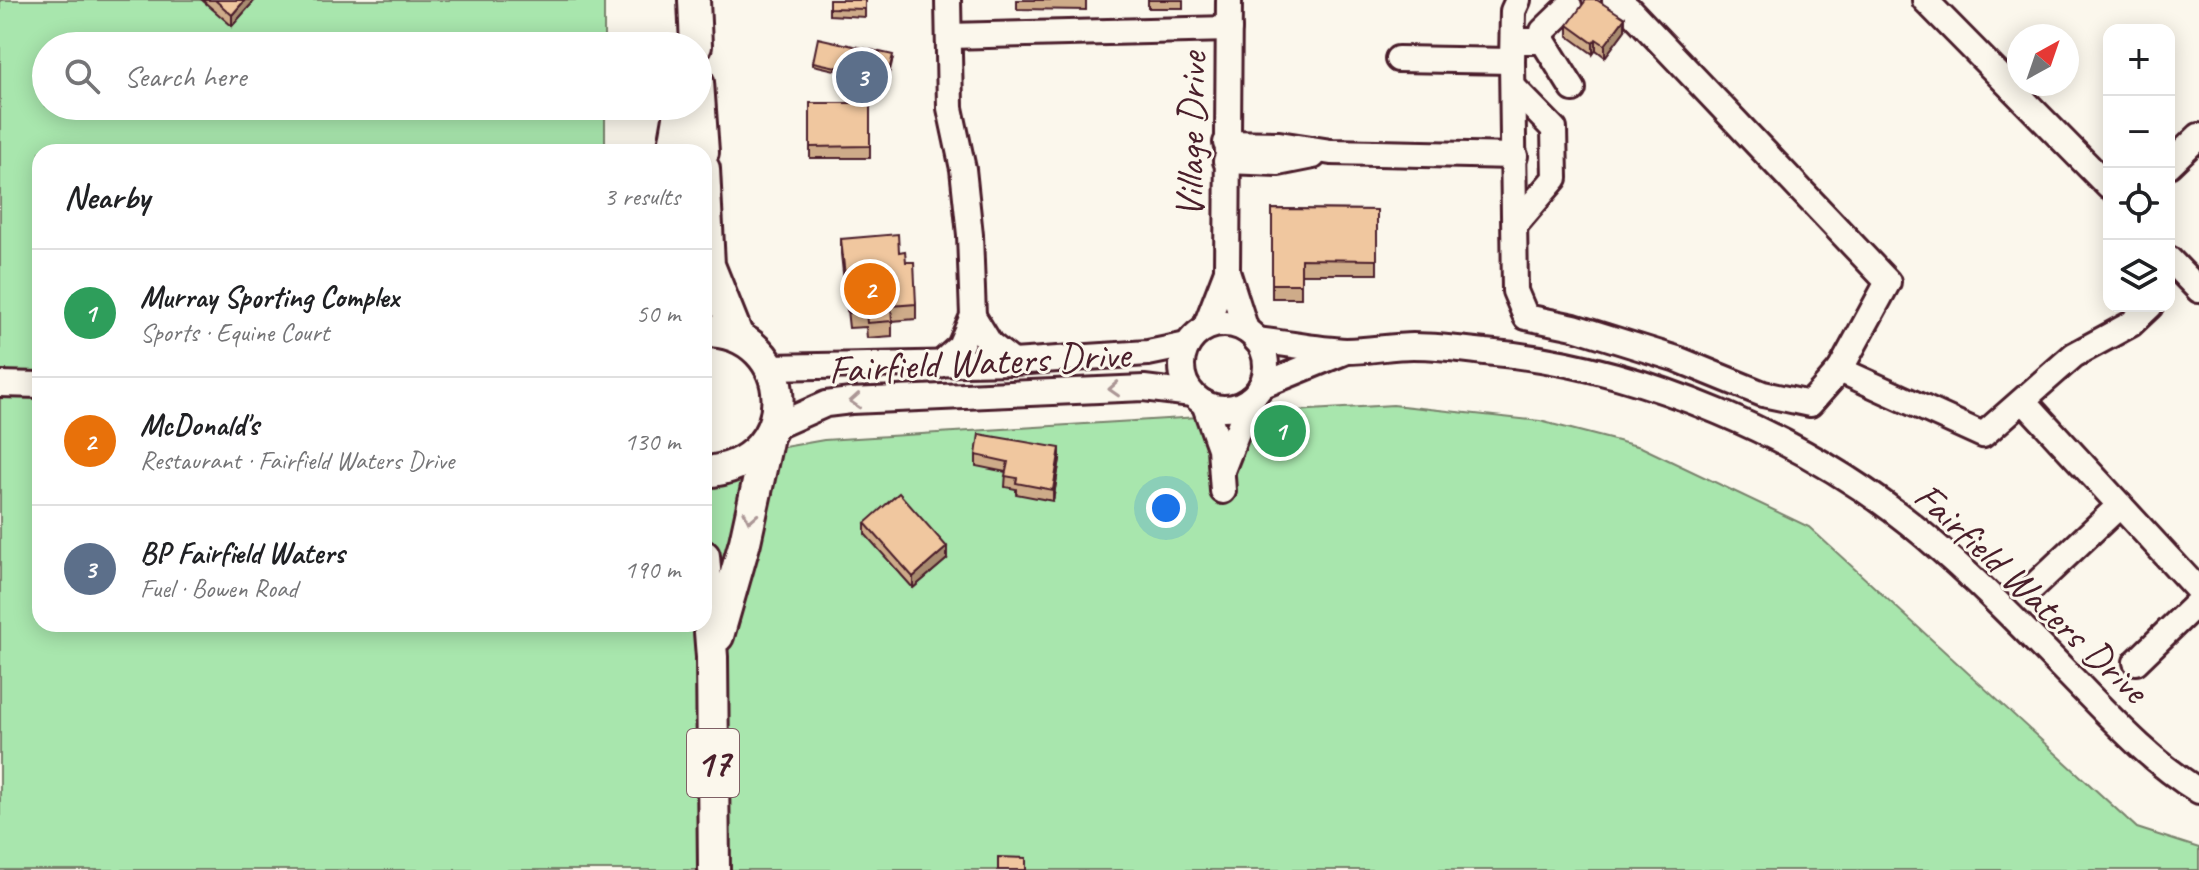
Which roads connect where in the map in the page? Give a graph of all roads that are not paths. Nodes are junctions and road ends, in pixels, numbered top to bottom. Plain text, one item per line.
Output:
1 (948, 0) edge
2 (1229, 0) edge
3 (1518, 0) edge
4 (1615, 0) edge
5 (1925, 0) edge
6 (1569, 6) dead end
7 (1229, 29) junction
8 (949, 36) junction
9 (1543, 41) junction
10 (1513, 51) junction
11 (1398, 59) dead end
12 (1513, 87) junction
13 (1573, 89) dead end
14 (679, 120) edge
15 (701, 120) edge
16 (2199, 136) edge
17 (674, 144) edge
18 (702, 144) edge
19 (1226, 152) junction
20 (1515, 156) junction
21 (2175, 159) edge
22 (2103, 181) edge
23 (1515, 225) junction
24 (1227, 271) junction
25 (712, 272) edge
26 (2144, 312) edge
27 (973, 316) junction
28 (1205, 328) junction
29 (712, 332) edge
30 (1251, 335) junction
31 (738, 337) junction
32 (1187, 345) junction
33 (1346, 351) junction
34 (1013, 362) junction
35 (939, 365) junction
36 (770, 367) junction
37 (1840, 370) junction
38 (0, 384) edge
39 (32, 385) edge
40 (1256, 392) junction
41 (1198, 399) junction
42 (2024, 401) junction
43 (770, 434) junction
44 (712, 470) edge
45 (2120, 505) junction
46 (2033, 587) dead end
47 (2199, 591) edge
48 (2199, 601) edge
49 (710, 632) edge
50 (712, 657) junction
51 (2136, 662) dead end
52 (2199, 791) edge
53 (714, 870) edge

1 - 8 street
2 - 7 street, Village Drive
3 - 10 street
4 - 37 street
5 - 22 street
6 - 9 street
7 - 8 street
7 - 19 street, Village Drive
8 - 27 street
9 - 10 street
9 - 13 street
10 - 11 street
10 - 12 street
12 - 20 street
12 - 23 street
14 - 17 main road
15 - 18 main road
16 - 21 street
19 - 20 street
19 - 24 street, Village Drive
20 - 23 street
23 - 37 street
24 - 28 street, Village Drive
24 - 30 street, Village Drive
25 - 31 main road
26 - 42 street
27 - 34 street
27 - 35 street
28 - 30 street
28 - 32 street
29 - 31 main road
30 - 33 street, Fairfield Waters Drive
30 - 40 street
31 - 36 main road
32 - 34 street, Fairfield Waters Drive
32 - 41 street
33 - 40 street, Fairfield Waters Drive
33 - 52 street, Fairfield Waters Drive
34 - 35 street, Fairfield Waters Drive
35 - 36 street, Fairfield Waters Drive
36 - 43 main road, 17
37 - 42 street
38 - 39 street
40 - 41 street
40 - 41 street
41 -> 43 street, Fairfield Waters Drive
42 - 45 street
43 - 44 main road
43 -> 50 main road, 17
45 - 46 street
45 - 47 street
48 - 51 street
49 - 50 main road, 17
50 - 53 main road, 17

